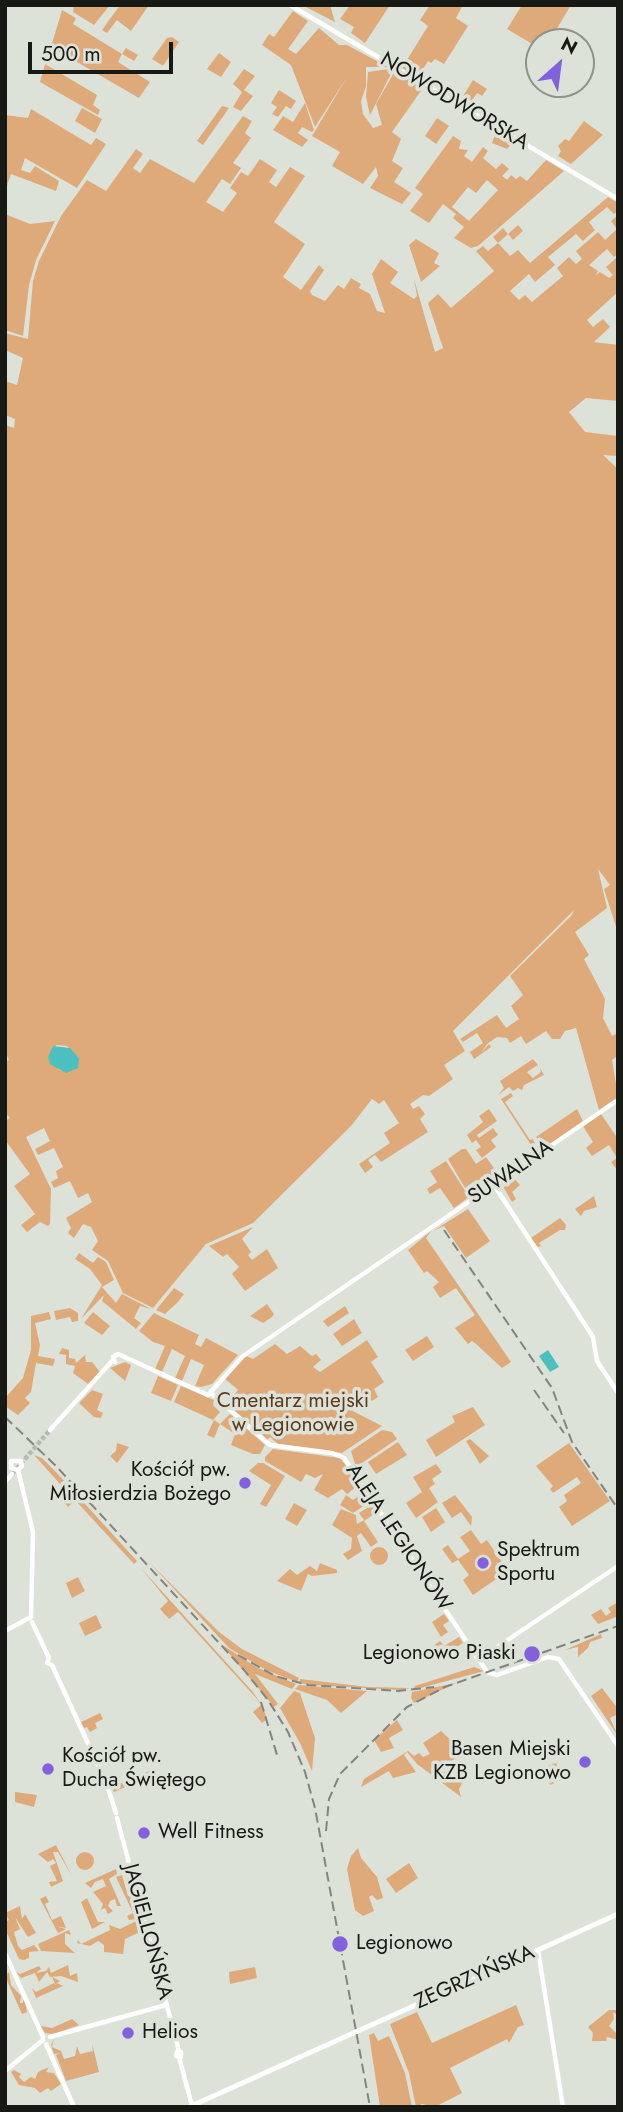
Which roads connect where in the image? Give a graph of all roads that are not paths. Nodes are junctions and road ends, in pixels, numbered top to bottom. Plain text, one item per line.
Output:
1 (290, 5) edge
2 (618, 199) edge
3 (618, 1100) edge
4 (494, 1185) junction
5 (210, 1392) junction
6 (618, 1393) edge
7 (50, 1429) tunnel mouth
8 (5, 1457) edge
9 (11, 1461) junction
10 (18, 1470) junction
11 (12, 1474) dead end
12 (5, 1482) edge
13 (618, 1566) edge
14 (31, 1620) junction
15 (5, 1631) edge
16 (478, 1660) junction
17 (618, 1746) edge
18 (618, 1916) edge
19 (536, 1952) junction
20 (5, 1953) edge
21 (166, 2005) junction
22 (46, 2040) junction
23 (332, 2044) junction
24 (5, 2071) edge
25 (189, 2094) junction
26 (202, 2101) junction
27 (193, 2106) edge
28 (74, 2107) edge
29 (563, 2107) edge

1 - 2 street, NOWODWORSKA
3 - 4 street, SUWALNA
4 - 5 street, SUWALNA
4 - 6 street
5 - 7 street, ALEJA LEGIONÓW
5 - 16 street, ALEJA LEGIONÓW
8 - 9 street
9 - 10 street
9 - 10 street
10 - 14 street
11 - 12 street
13 - 16 street
14 - 15 street
14 - 21 street, JAGIELLOŃSKA
16 - 17 street, ALEJA LEGIONÓW
18 - 19 main road, ZEGRZYŃSKA
19 - 23 main road, ZEGRZYŃSKA
19 - 29 street
20 - 22 street
21 - 22 street
21 - 25 street, JAGIELLOŃSKA
22 - 24 street
22 - 28 street
23 - 26 main road
23 - 27 main road
25 - 26 street
25 - 27 street, JAGIELLOŃSKA
26 - 27 main road

